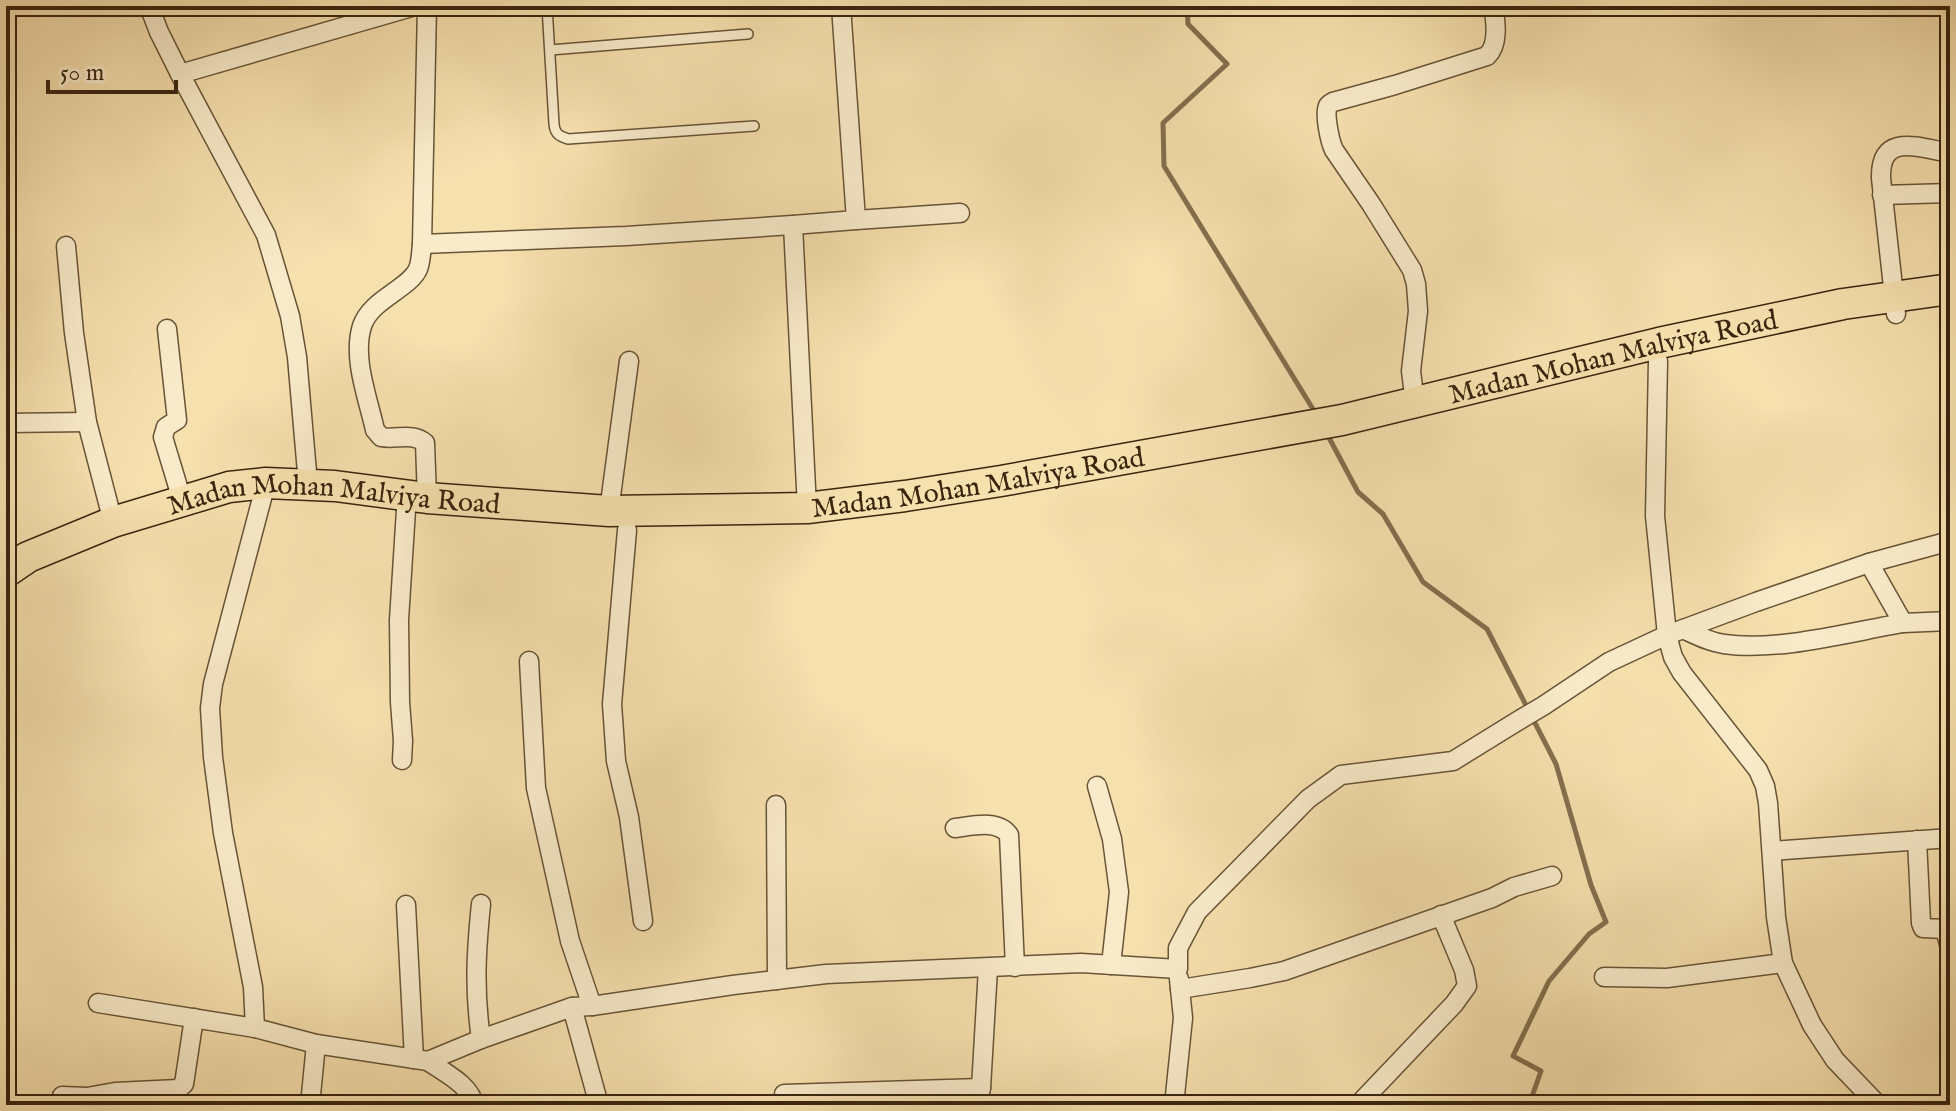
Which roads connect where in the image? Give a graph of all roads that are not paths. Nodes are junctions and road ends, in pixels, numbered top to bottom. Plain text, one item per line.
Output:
1 (149, 6) edge
2 (415, 6) edge
3 (427, 6) edge
4 (547, 6) edge
5 (841, 6) edge
6 (1493, 6) edge
7 (748, 34) dead end
8 (550, 50) junction
9 (180, 74) junction
10 (754, 126) dead end
11 (1950, 153) edge
12 (1950, 193) edge
13 (1882, 195) junction
14 (960, 213) dead end
15 (856, 220) junction
16 (793, 225) junction
17 (422, 244) junction
18 (66, 246) dead end
19 (1950, 289) edge
20 (1894, 306) junction
21 (1950, 306) edge
22 (167, 329) dead end
23 (629, 361) dead end
24 (1658, 361) junction
25 (1415, 403) junction
26 (87, 422) junction
27 (6, 423) edge
28 (1344, 425) junction
29 (1284, 438) junction
30 (308, 484) junction
31 (264, 490) junction
32 (182, 500) junction
33 (413, 501) junction
34 (807, 508) junction
35 (618, 521) junction
36 (113, 522) junction
37 (1950, 541) edge
38 (1869, 563) junction
39 (6, 573) edge
40 (1950, 621) edge
41 (1903, 623) junction
42 (1675, 632) junction
43 (529, 661) dead end
44 (402, 760) dead end
45 (1097, 786) dead end
46 (776, 805) dead end
47 (955, 828) dead end
48 (1950, 838) edge
49 (1917, 840) junction
50 (1772, 851) junction
51 (1552, 876) dead end
52 (481, 904) dead end
53 (406, 905) dead end
54 (1441, 915) junction
55 (643, 921) dead end
56 (1950, 948) edge
57 (1783, 963) junction
58 (1111, 965) junction
59 (1015, 967) junction
60 (988, 968) junction
61 (1178, 969) junction
62 (1604, 977) dead end
63 (777, 980) junction
64 (1180, 989) junction
65 (98, 1003) dead end
66 (592, 1006) junction
67 (572, 1007) junction
68 (194, 1018) junction
69 (255, 1028) junction
70 (481, 1039) junction
71 (316, 1044) junction
72 (421, 1060) junction
73 (784, 1094) dead end
74 (62, 1096) dead end
75 (979, 1096) edge
76 (310, 1105) edge
77 (474, 1105) edge
78 (599, 1105) edge
79 (1174, 1105) edge
80 (1358, 1105) edge
81 (1878, 1105) edge

1 - 9 street
2 - 9 street
3 - 17 street
4 - 8 lane
5 - 15 street
6 - 25 street
7 - 8 lane
8 - 10 lane
9 - 30 street
11 - 13 street
12 - 13 street
13 - 20 street
14 - 15 street
15 - 16 street
16 - 17 street
16 - 34 street
17 - 33 street
18 - 26 street
19 - 20 highway, Madan Mohan Malviya Road
20 - 21 highway, Madan Mohan Malviya Road
20 - 24 highway, Madan Mohan Malviya Road
20 - 25 highway, Madan Mohan Malviya Road
22 - 32 street
23 - 35 street
24 - 28 highway, Madan Mohan Malviya Road
24 - 42 street
25 - 28 highway, Madan Mohan Malviya Road
26 - 27 street
26 - 36 street
28 - 29 highway, Madan Mohan Malviya Road
29 - 34 highway, Madan Mohan Malviya Road
29 - 35 highway, Madan Mohan Malviya Road
30 - 31 highway, Madan Mohan Malviya Road
30 - 33 highway, Madan Mohan Malviya Road
31 - 32 highway, Madan Mohan Malviya Road
31 - 33 highway, Madan Mohan Malviya Road
31 - 39 highway, Madan Mohan Malviya Road
31 - 69 street
32 - 36 highway, Madan Mohan Malviya Road
33 - 35 highway, Madan Mohan Malviya Road
33 - 44 street
34 - 35 highway, Madan Mohan Malviya Road
35 - 55 street
36 - 39 highway, Madan Mohan Malviya Road
37 - 38 street
38 - 41 street
38 - 42 street
40 - 41 street
41 - 42 street
42 - 50 street
42 - 61 street
43 - 66 street
45 - 58 street
46 - 63 street
47 - 59 street
48 - 49 street
49 - 50 street
49 - 56 street
50 - 57 street
51 - 54 street
52 - 70 street
53 - 72 street
54 - 64 street
54 - 80 street
57 - 62 street
57 - 81 street
58 - 59 street
58 - 61 street
59 - 60 street
60 - 63 street
60 - 75 street
61 - 64 street
63 - 66 street
64 - 79 street
65 - 68 street
66 - 67 street
67 - 70 street
67 - 78 street
68 - 69 street
68 - 74 street
69 - 71 street
70 - 72 street
71 - 72 street
71 - 76 street
72 - 77 street
73 - 75 street

